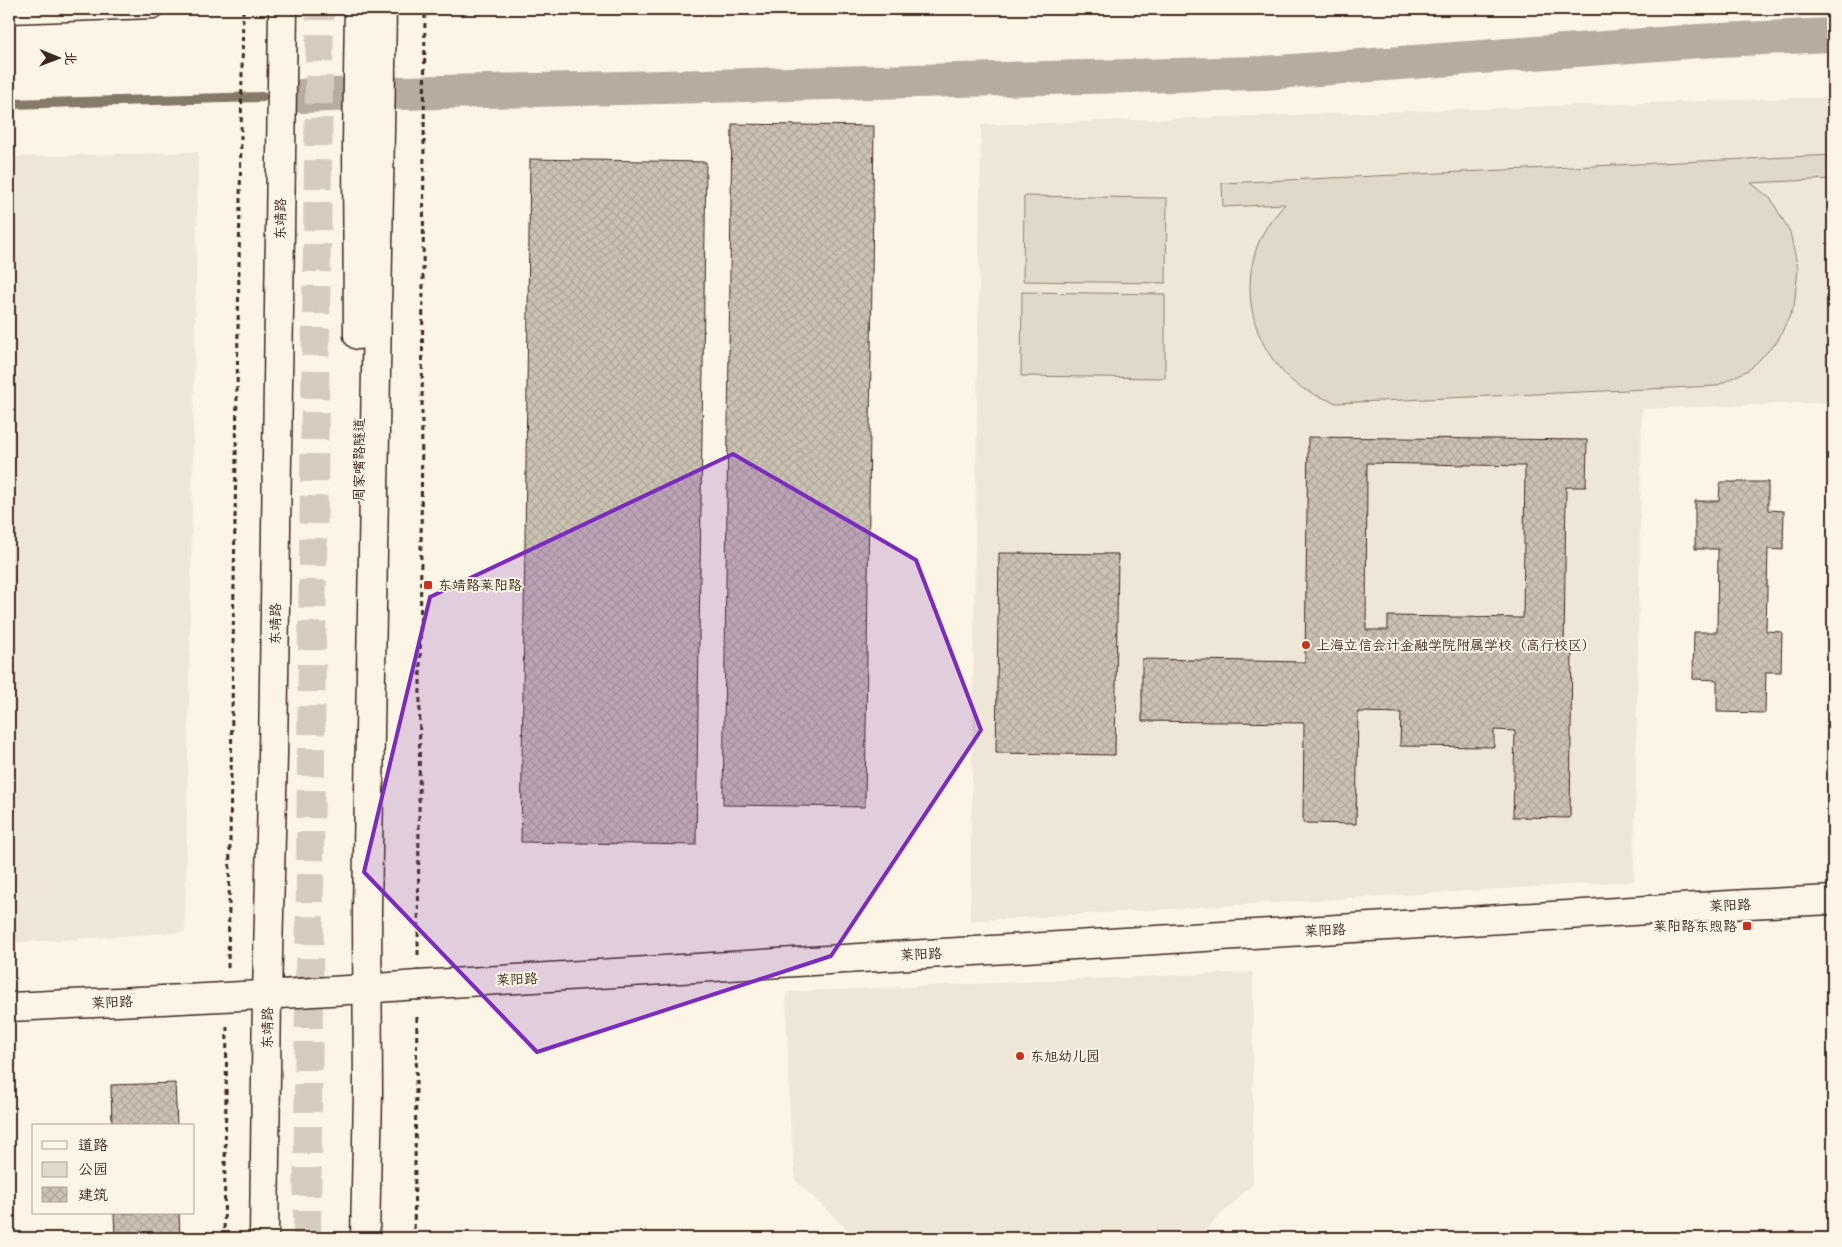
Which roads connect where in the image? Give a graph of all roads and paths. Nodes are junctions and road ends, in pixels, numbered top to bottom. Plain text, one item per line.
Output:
1 (154, 9) edge
2 (243, 9) edge
3 (283, 9) edge
4 (382, 9) edge
5 (425, 9) edge
6 (9, 14) edge
7 (359, 16) edge
8 (1833, 900) edge
9 (367, 912) junction
10 (418, 985) junction
11 (367, 989) junction
12 (267, 995) junction
13 (227, 998) junction
14 (9, 1007) edge
15 (224, 1238) edge
16 (264, 1238) edge
17 (365, 1238) edge
18 (414, 1238) edge

1 - 6 lane
2 - 13 path
3 - 12 main road, 东靖路
4 - 9 main road
5 - 10 path
7 - 9 main road, 周家嘴路隧道
8 - 10 main road, 莱阳路
9 - 11 main road
10 - 11 main road, 莱阳路
10 - 18 path
11 - 12 main road, 莱阳路
11 - 17 main road
12 - 13 main road, 莱阳路
12 - 16 main road, 东靖路
13 - 14 main road, 莱阳路
13 - 15 path

